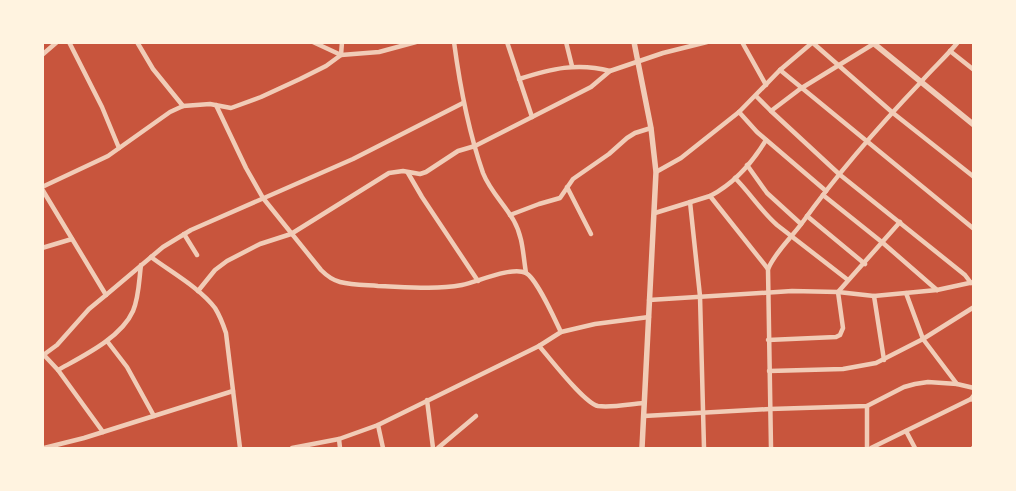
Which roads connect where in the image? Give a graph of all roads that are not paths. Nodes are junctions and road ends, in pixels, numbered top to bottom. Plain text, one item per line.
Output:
1 (69, 42) edge
2 (138, 42) edge
3 (313, 42) edge
4 (342, 42) edge
5 (416, 42) edge
6 (454, 42) edge
7 (507, 42) edge
8 (566, 42) edge
9 (634, 42) edge
10 (707, 42) edge
11 (742, 42) edge
12 (958, 42) edge
13 (55, 43) edge
14 (813, 43) edge
15 (873, 43) edge
16 (950, 51) junction
17 (42, 55) edge
18 (341, 55) junction
19 (638, 61) junction
20 (838, 65) junction
21 (572, 66) junction
22 (780, 70) junction
23 (974, 70) edge
24 (610, 71) junction
25 (519, 79) junction
26 (921, 81) junction
27 (766, 85) junction
28 (800, 88) junction
29 (756, 96) junction
30 (463, 103) junction
31 (216, 105) junction
32 (183, 106) junction
33 (771, 111) junction
34 (739, 112) junction
35 (893, 113) junction
36 (532, 117) junction
37 (974, 125) edge
38 (651, 128) junction
39 (766, 140) junction
40 (867, 141) junction
41 (475, 146) junction
42 (119, 148) junction
43 (747, 165) junction
44 (408, 172) junction
45 (656, 172) junction
46 (839, 174) junction
47 (974, 177) edge
48 (735, 178) junction
49 (567, 187) junction
50 (42, 188) edge
51 (825, 193) junction
52 (710, 196) junction
53 (263, 198) junction
54 (690, 202) junction
55 (655, 213) junction
56 (510, 215) junction
57 (807, 216) junction
58 (900, 222) junction
59 (801, 224) junction
60 (974, 230) edge
61 (184, 234) junction
62 (291, 234) junction
63 (591, 234) dead end
64 (792, 236) junction
65 (72, 239) junction
66 (883, 243) junction
67 (42, 248) edge
68 (197, 255) dead end
69 (151, 257) junction
70 (865, 264) junction
71 (141, 265) junction
72 (768, 269) junction
73 (526, 273) junction
74 (848, 280) junction
75 (478, 281) junction
76 (972, 283) edge
77 (937, 290) junction
78 (198, 291) junction
79 (768, 292) junction
80 (838, 292) junction
81 (906, 293) junction
82 (106, 295) junction
83 (700, 296) junction
84 (874, 296) junction
85 (649, 300) junction
86 (974, 307) edge
87 (649, 318) junction
88 (561, 332) junction
89 (923, 338) junction
90 (768, 340) junction
91 (107, 341) junction
92 (539, 346) junction
93 (43, 355) edge
94 (884, 360) junction
95 (58, 370) junction
96 (769, 371) junction
97 (958, 384) junction
98 (974, 388) edge
99 (233, 391) junction
100 (973, 398) edge
101 (427, 400) junction
102 (644, 403) junction
103 (867, 406) junction
104 (770, 409) junction
105 (703, 413) junction
106 (154, 416) junction
107 (476, 416) dead end
108 (644, 416) junction
109 (378, 425) junction
110 (906, 431) junction
111 (103, 432) junction
112 (339, 439) junction
113 (44, 448) edge
114 (240, 448) edge
115 (292, 448) edge
116 (340, 448) edge
117 (383, 448) edge
118 (433, 448) edge
119 (438, 448) edge
120 (642, 448) edge
121 (704, 448) edge
122 (771, 448) edge
123 (869, 448) edge
124 (915, 448) edge

1 - 42 street
2 - 32 street
3 - 18 street
4 - 18 street
5 - 18 street
6 - 30 street
7 - 25 street
8 - 21 street
9 - 19 street
10 - 19 street
11 - 27 street
12 - 16 street
13 - 17 street
14 - 20 street
14 - 22 street
15 - 20 street
15 - 26 street
16 - 23 street
16 - 26 street
18 - 31 street
19 - 24 street
19 - 38 street
20 - 28 street
20 - 35 street
21 - 24 street
21 - 25 street
22 - 27 street
22 - 28 street
24 - 36 street
25 - 36 street
26 - 35 street
26 - 37 street
27 - 29 street
28 - 33 street
28 - 40 street
29 - 33 street
29 - 34 street
30 - 41 street
30 - 53 street
31 - 32 street
31 - 53 street
32 - 42 street
33 - 46 street
34 - 39 street
34 - 45 street
35 - 40 street
35 - 47 street
36 - 41 street
38 - 45 street
38 - 49 street
39 - 43 street
39 - 51 street
40 - 46 street
40 - 60 street
41 - 44 street
41 - 56 street
42 - 50 street
43 - 48 street
43 - 59 street
44 - 62 street
44 - 75 street
45 - 55 street
46 - 51 street
46 - 58 street
48 - 52 street
48 - 64 street
49 - 56 street
49 - 63 street
50 - 65 street
51 - 57 street
51 - 66 street
52 - 54 street
52 - 72 street
53 - 61 street
53 - 62 street
54 - 55 street
54 - 83 street
55 - 85 street
56 - 73 street
57 - 59 street
57 - 70 street
58 - 66 street
58 - 76 street
59 - 64 street
61 - 68 street
61 - 69 street
62 - 75 street
62 - 78 street
64 - 72 street
64 - 74 street
65 - 67 street
65 - 82 street
66 - 70 street
66 - 77 street
69 - 71 street
69 - 78 street
70 - 74 street
71 - 82 street
71 - 91 street
72 - 79 street
73 - 75 street
73 - 88 street
74 - 80 street
76 - 77 street
77 - 81 street
78 - 99 street
79 - 80 street
79 - 83 street
79 - 90 street
80 - 84 street
80 - 90 street
81 - 84 street
81 - 89 street
82 - 93 street
83 - 85 street
83 - 105 street
84 - 94 street
85 - 87 street
86 - 89 street
87 - 88 street
87 - 102 street
88 - 92 street
89 - 94 street
89 - 97 street
90 - 96 street
91 - 95 street
91 - 106 street
92 - 101 street
92 - 102 street
93 - 95 street
94 - 96 street
95 - 111 street
96 - 104 street
97 - 98 street
97 - 103 street
99 - 106 street
99 - 114 street
100 - 110 street
101 - 109 street
101 - 118 street
102 - 108 street
103 - 104 street
103 - 123 street
104 - 105 street
104 - 122 street
105 - 108 street
105 - 121 street
106 - 111 street
107 - 119 street
108 - 120 street
109 - 112 street
109 - 117 street
110 - 123 street
110 - 124 street
111 - 113 street
112 - 115 street
112 - 116 street

